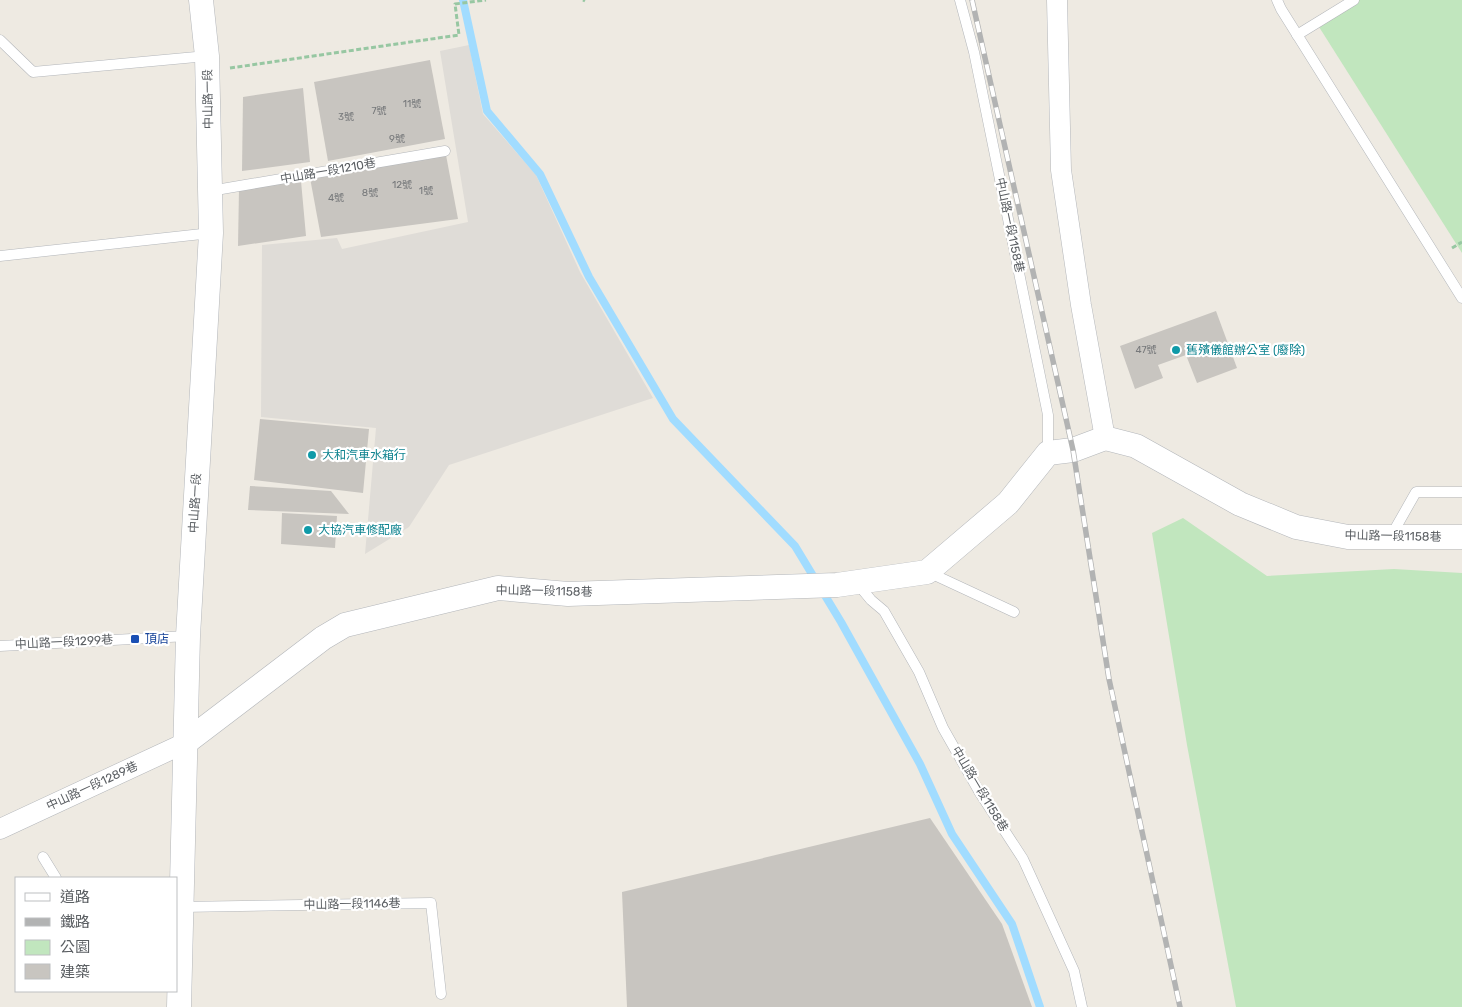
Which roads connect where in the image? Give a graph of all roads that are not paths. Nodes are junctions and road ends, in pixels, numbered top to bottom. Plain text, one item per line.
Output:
1 (201, 0) edge
2 (960, 0) edge
3 (1057, 0) edge
4 (1277, 0) edge
5 (1354, 0) edge
6 (1297, 35) junction
7 (0, 40) edge
8 (207, 64) junction
9 (445, 151) dead end
10 (210, 191) junction
11 (211, 233) junction
12 (0, 256) edge
13 (1462, 298) edge
14 (1105, 438) junction
15 (1048, 453) junction
16 (1462, 492) edge
17 (1390, 537) junction
18 (1462, 537) edge
19 (927, 572) junction
20 (856, 582) junction
21 (1014, 612) dead end
22 (188, 636) junction
23 (0, 646) edge
24 (185, 743) junction
25 (0, 829) edge
26 (42, 857) dead end
27 (55, 877) edge
28 (178, 908) edge
29 (441, 994) dead end
30 (179, 1007) edge
31 (1082, 1007) edge

1 - 8 street, 中山路一段
2 - 15 lane, 中山路一段1158巷
3 - 14 street
4 - 6 lane
5 - 6 lane
6 - 13 lane
7 - 8 lane
8 - 10 street, 中山路一段
9 - 10 lane, 中山路一段1210巷
10 - 11 street, 中山路一段
11 - 12 lane
11 - 22 street, 中山路一段
14 - 15 street
14 - 17 street, 中山路一段1158巷
15 - 19 street
16 - 17 lane
17 - 18 street, 中山路一段1158巷
19 - 20 street, 中山路一段1158巷
19 - 21 lane
20 - 24 street, 中山路一段1158巷
20 - 31 lane, 中山路一段1158巷
22 - 23 lane, 中山路一段1299巷
22 - 24 street, 中山路一段
24 - 25 street, 中山路一段1289巷
24 - 28 street, 中山路一段
26 - 27 lane
28 - 29 lane, 中山路一段1146巷
28 - 30 street, 中山路一段

